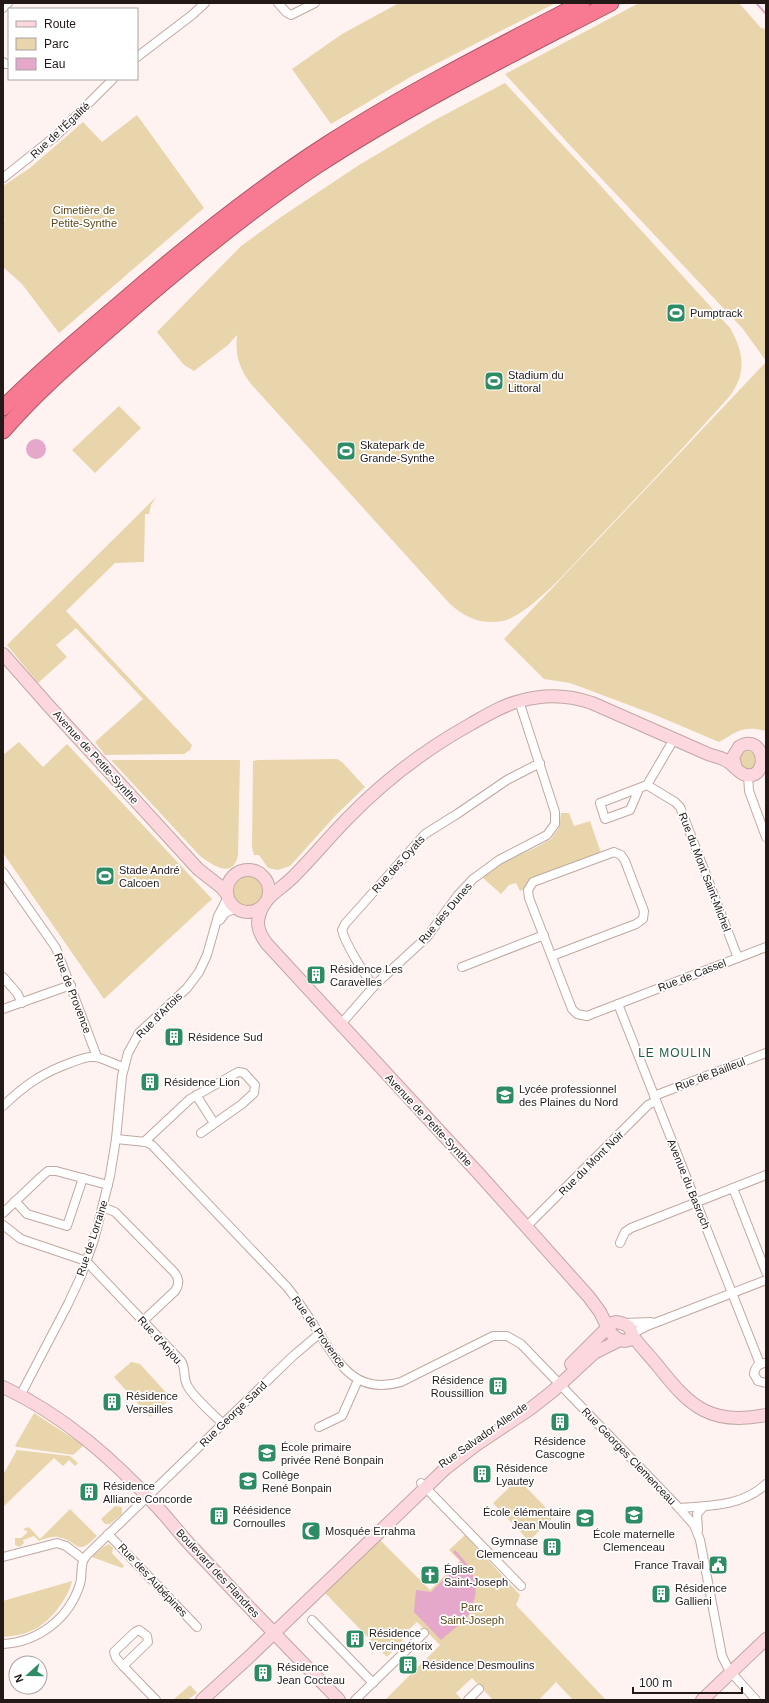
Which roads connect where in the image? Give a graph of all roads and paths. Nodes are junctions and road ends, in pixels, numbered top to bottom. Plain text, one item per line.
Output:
1 (8, 3) edge
2 (205, 3) edge
3 (278, 3) edge
4 (315, 3) edge
5 (582, 3) edge
6 (611, 3) edge
7 (3, 8) edge
8 (138, 56) edge
9 (112, 80) edge
10 (3, 178) edge
11 (3, 408) edge
12 (3, 431) edge
13 (3, 654) edge
14 (519, 701) junction
15 (674, 739) junction
16 (735, 752) junction
17 (714, 756) junction
18 (764, 759) edge
19 (540, 763) junction
20 (736, 768) junction
21 (748, 775) junction
22 (643, 787) junction
23 (763, 820) edge
24 (766, 837) edge
25 (190, 859) junction
26 (299, 871) junction
27 (3, 872) edge
28 (234, 875) junction
29 (266, 879) junction
30 (228, 896) junction
31 (265, 902) junction
32 (238, 909) junction
33 (216, 927) junction
34 (544, 935) junction
35 (267, 944) junction
36 (766, 947) edge
37 (552, 956) junction
38 (738, 958) junction
39 (462, 967) dead end
40 (3, 977) edge
41 (71, 985) junction
42 (374, 986) junction
43 (22, 1003) junction
44 (618, 1004) junction
45 (3, 1009) edge
46 (341, 1024) junction
47 (766, 1052) edge
48 (98, 1057) junction
49 (123, 1068) junction
50 (196, 1095) junction
51 (655, 1098) junction
52 (3, 1106) edge
53 (214, 1124) junction
54 (201, 1133) dead end
55 (116, 1139) junction
56 (144, 1142) junction
57 (766, 1175) edge
58 (82, 1178) junction
59 (108, 1185) junction
60 (733, 1188) junction
61 (15, 1201) junction
62 (696, 1202) junction
63 (103, 1207) junction
64 (3, 1213) edge
65 (3, 1224) edge
66 (526, 1227) junction
67 (620, 1242) dead end
68 (86, 1261) junction
69 (766, 1272) edge
70 (766, 1280) edge
71 (732, 1293) junction
72 (666, 1319) junction
73 (144, 1322) junction
74 (614, 1326) junction
75 (319, 1334) junction
76 (627, 1338) junction
77 (763, 1364) edge
78 (358, 1380) junction
79 (558, 1382) junction
80 (766, 1383) edge
81 (3, 1387) edge
82 (20, 1396) junction
83 (766, 1415) edge
84 (223, 1424) junction
85 (319, 1427) dead end
86 (423, 1485) junction
87 (766, 1485) edge
88 (147, 1496) junction
89 (704, 1506) junction
90 (679, 1508) junction
91 (108, 1534) junction
92 (699, 1536) junction
93 (3, 1557) edge
94 (83, 1559) junction
95 (521, 1586) dead end
96 (312, 1620) dead end
97 (197, 1627) dead end
98 (274, 1629) junction
99 (424, 1633) dead end
100 (766, 1639) edge
101 (3, 1644) edge
102 (123, 1666) junction
103 (727, 1676) junction
104 (373, 1683) junction
105 (479, 1689) dead end
106 (156, 1700) edge
107 (202, 1700) edge
108 (346, 1700) edge
109 (468, 1700) edge
110 (702, 1700) edge
111 (756, 1700) edge

1 - 7 street
2 - 8 street
3 - 4 street
5 - 11 highway
6 - 12 highway
9 - 10 street, Rue de l'Égalité
13 - 25 street, Avenue de Petite-Synthe
14 - 15 street
14 - 19 street, Rue des Dunes
14 - 26 street
15 - 17 street
15 - 22 street
16 - 17 street
16 - 18 street
16 - 20 street
17 - 20 street
18 - 21 street
19 - 42 street, Rue des Dunes
19 - 42 street, Rue des Oyats
20 - 21 street
21 - 23 street
22 - 22 street
22 - 38 street, Rue du Mont Saint-Michel
23 - 24 street
25 - 28 street, Avenue de Petite-Synthe
25 - 30 street, Avenue de Petite-Synthe
26 - 29 street
26 - 31 street
27 - 41 street, Rue de Provence
28 - 29 street
28 - 30 street
29 - 31 street
30 - 32 street
30 - 33 street, Rue d'Artois
31 - 32 street
31 - 35 street, Avenue de Petite-Synthe
32 - 33 street, Rue d'Artois
32 - 35 street, Avenue de Petite-Synthe
33 - 49 street, Rue d'Artois
34 - 37 street
34 - 37 street
34 - 39 street
35 - 46 street, Avenue de Petite-Synthe
36 - 38 street, Rue de Cassel
37 - 44 street, Rue de Cassel
38 - 44 street, Rue de Cassel
40 - 43 street
41 - 43 street
41 - 48 street, Rue de Provence
42 - 46 street, Rue des Dunes
43 - 45 street
44 - 51 street, Avenue du Basroch
46 - 66 street, Avenue de Petite-Synthe
47 - 51 street, Rue de Bailleul
48 - 49 street
48 - 52 street
49 - 55 street, Rue de Lorraine
50 - 53 street
50 - 53 street
50 - 56 street
51 - 62 street, Avenue du Basroch
51 - 66 street, Rue du Mont Noir
53 - 54 street
55 - 56 street, Rue de Provence
55 - 59 street, Rue de Lorraine
56 - 75 street, Rue de Provence
57 - 60 street
58 - 59 street
58 - 61 street
58 - 61 street
59 - 63 street, Rue de Lorraine
60 - 62 street
60 - 69 street
61 - 64 street
62 - 67 street
62 - 71 street, Avenue du Basroch
63 - 68 street, Rue de Lorraine
63 - 73 street
65 - 68 street
66 - 74 street, Avenue de Petite-Synthe
68 - 73 street, Rue d'Anjou
68 - 82 street, Rue de Lorraine
70 - 71 street
71 - 72 street
71 - 77 street, Avenue du Basroch
72 - 74 street
72 - 76 street
73 - 84 street, Rue d'Anjou
74 - 76 street
74 - 76 street
74 - 79 street, Rue Salvador Allende
75 - 78 street, Rue de Provence
75 - 84 street, Rue George Sand
76 - 79 street, Rue Salvador Allende
76 - 83 street
77 - 80 street, Avenue du Basroch
78 - 79 street, Rue de Provence
78 - 85 street
79 - 86 street, Rue Salvador Allende
79 - 90 street, Rue Georges Clemenceau
81 - 82 street, Boulevard des Flandres
82 - 88 street, Boulevard des Flandres
84 - 88 street, Rue George Sand
86 - 95 street
86 - 98 street, Rue Salvador Allende
87 - 89 street
88 - 91 street, Rue George Sand
88 - 98 street, Boulevard des Flandres
89 - 90 street
89 - 92 street, Rue Georges Clemenceau
90 - 92 street, Rue Georges Clemenceau
91 - 94 street, Rue George Sand
91 - 97 street, Rue des Aubépines
92 - 103 street, Rue Georges Clemenceau
93 - 94 street
94 - 101 street
96 - 104 street
98 - 107 street, Rue Salvador Allende
98 - 108 street, Boulevard des Flandres
99 - 104 street
100 - 103 street
102 - 102 street
102 - 106 street
103 - 110 street
103 - 111 street, Rue Georges Clemenceau
104 - 108 street
105 - 109 street

